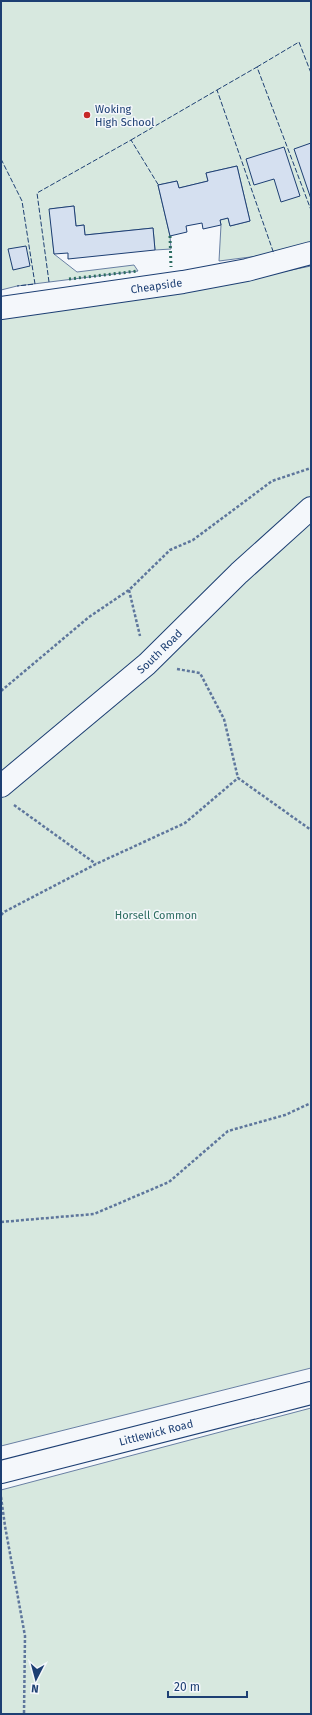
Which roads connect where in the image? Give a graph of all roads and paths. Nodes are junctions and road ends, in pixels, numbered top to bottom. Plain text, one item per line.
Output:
1 (311, 253) edge
2 (1, 308) edge
3 (311, 468) edge
4 (311, 508) edge
5 (128, 590) junction
6 (147, 664) junction
7 (1, 691) edge
8 (238, 778) junction
9 (1, 786) edge
10 (14, 805) dead end
11 (311, 830) edge
12 (96, 864) junction
13 (1, 916) edge
14 (311, 1103) edge
15 (1, 1222) edge
16 (311, 1393) edge
17 (1, 1472) edge
18 (1, 1492) edge
19 (24, 1714) edge

1 - 2 street, Cheapside
3 - 5 path
4 - 6 street, South Road
5 - 6 path
5 - 7 path
6 - 8 path
6 - 9 street, South Road
8 - 11 path
8 - 12 path
10 - 12 path
12 - 13 path
14 - 15 path
16 - 17 street, Littlewick Road
18 - 19 path

